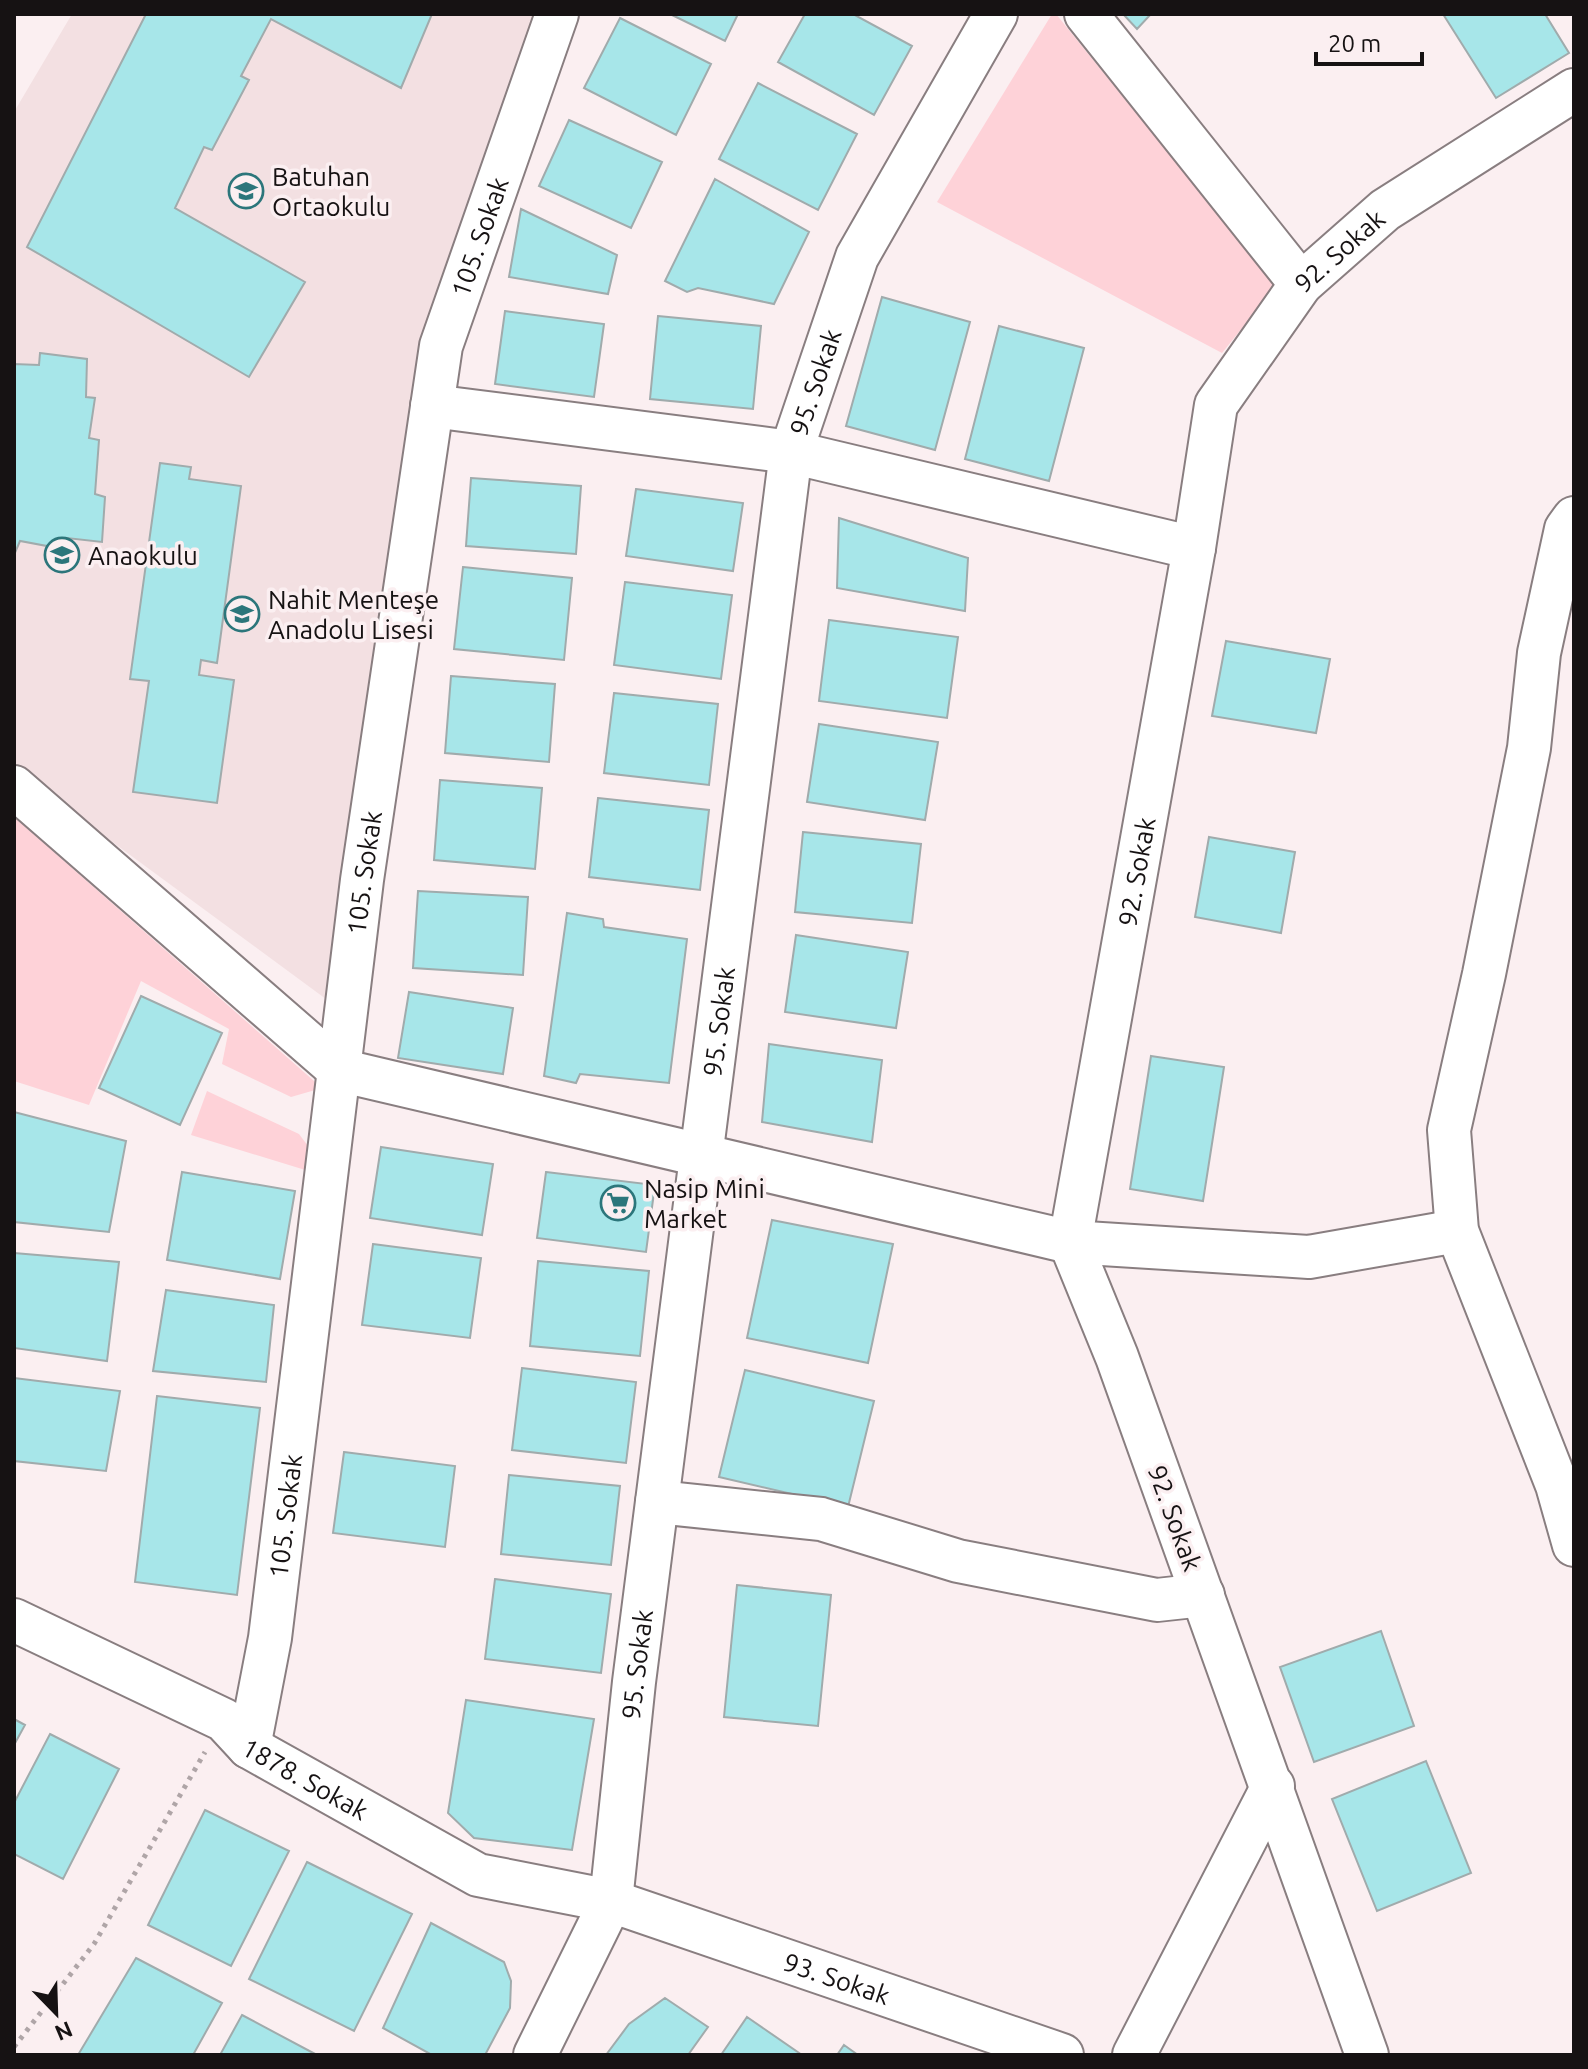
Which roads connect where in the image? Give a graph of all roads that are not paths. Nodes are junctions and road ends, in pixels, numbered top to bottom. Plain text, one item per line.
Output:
1 (557, 14) edge
2 (996, 14) edge
3 (1086, 14) edge
4 (1574, 90) edge
5 (1301, 284) junction
6 (432, 406) junction
7 (791, 452) junction
8 (1574, 518) edge
9 (1194, 548) junction
10 (14, 787) edge
11 (339, 1070) junction
12 (702, 1153) junction
13 (1457, 1231) junction
14 (1070, 1242) junction
15 (1565, 1494) edge
16 (657, 1502) junction
17 (1574, 1545) edge
18 (1203, 1595) junction
19 (14, 1620) edge
20 (236, 1734) junction
21 (1273, 1786) junction
22 (611, 1901) junction
23 (535, 2055) edge
24 (1062, 2055) edge
25 (1134, 2055) edge
26 (1367, 2055) edge

1 - 6 street, 105. Sokak
2 - 7 street, 95. Sokak
3 - 5 street
4 - 5 street, 92. Sokak
5 - 9 street, 92. Sokak
6 - 7 street
6 - 11 street, 105. Sokak
7 - 9 street
7 - 12 street, 95. Sokak
8 - 13 street
9 - 14 street, 92. Sokak
10 - 11 street
11 - 12 street
11 - 20 street, 105. Sokak
12 - 14 street
12 - 16 street, 95. Sokak
13 - 14 street
13 - 15 street
14 - 18 street, 92. Sokak
15 - 17 street
16 - 18 street
16 - 22 street, 95. Sokak
18 - 21 street, 92. Sokak
19 - 20 street, 1878. Sokak
20 - 22 street, 1878. Sokak
21 - 25 street
21 - 26 street, 92. Sokak
22 - 23 street, 95. Sokak
22 - 24 street, 93. Sokak

